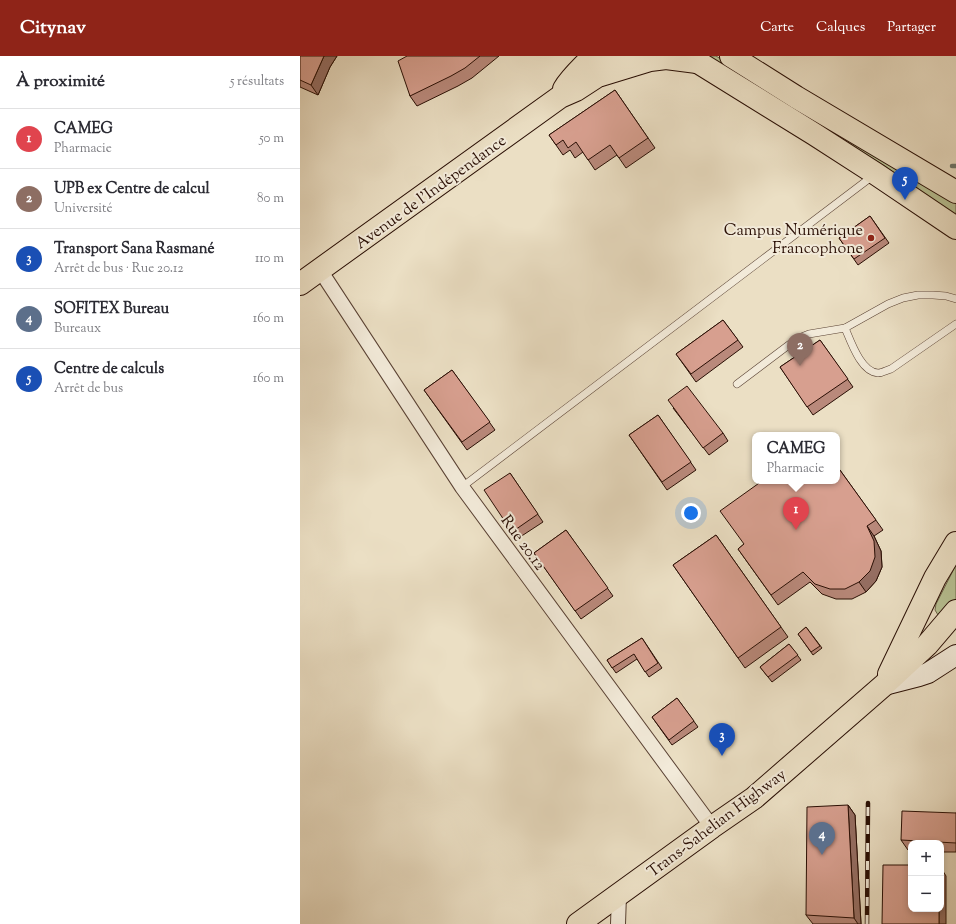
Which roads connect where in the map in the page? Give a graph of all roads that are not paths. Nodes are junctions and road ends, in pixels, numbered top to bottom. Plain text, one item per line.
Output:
1 (617, 56) edge
2 (731, 56) edge
3 (692, 59) edge
4 (595, 66) edge
5 (876, 174) junction
6 (956, 192) edge
7 (956, 228) edge
8 (320, 270) junction
9 (300, 284) edge
10 (956, 299) edge
11 (956, 324) edge
12 (845, 328) junction
13 (737, 384) dead end
14 (462, 487) junction
15 (956, 543) edge
16 (956, 611) edge
17 (956, 655) edge
18 (884, 685) junction
19 (712, 827) junction
20 (619, 895) junction
21 (578, 924) edge
22 (618, 924) edge

1 - 4 highway
2 - 6 highway
3 - 4 highway
3 - 5 highway
4 - 8 highway, Avenue de l'Indépendance
5 - 7 highway
5 - 14 lane
8 - 9 highway, Avenue de l'Indépendance
8 - 14 street, Rue 20.12
10 - 12 lane
11 - 12 lane
12 - 13 lane
14 - 19 street, Rue 20.12
15 - 18 highway, Trans-Sahelian Highway
16 - 18 highway, Trans-Sahelian Highway
17 - 18 street
18 - 19 highway, Trans-Sahelian Highway
19 - 20 highway, Trans-Sahelian Highway
20 - 21 highway, Trans-Sahelian Highway
20 - 22 street

